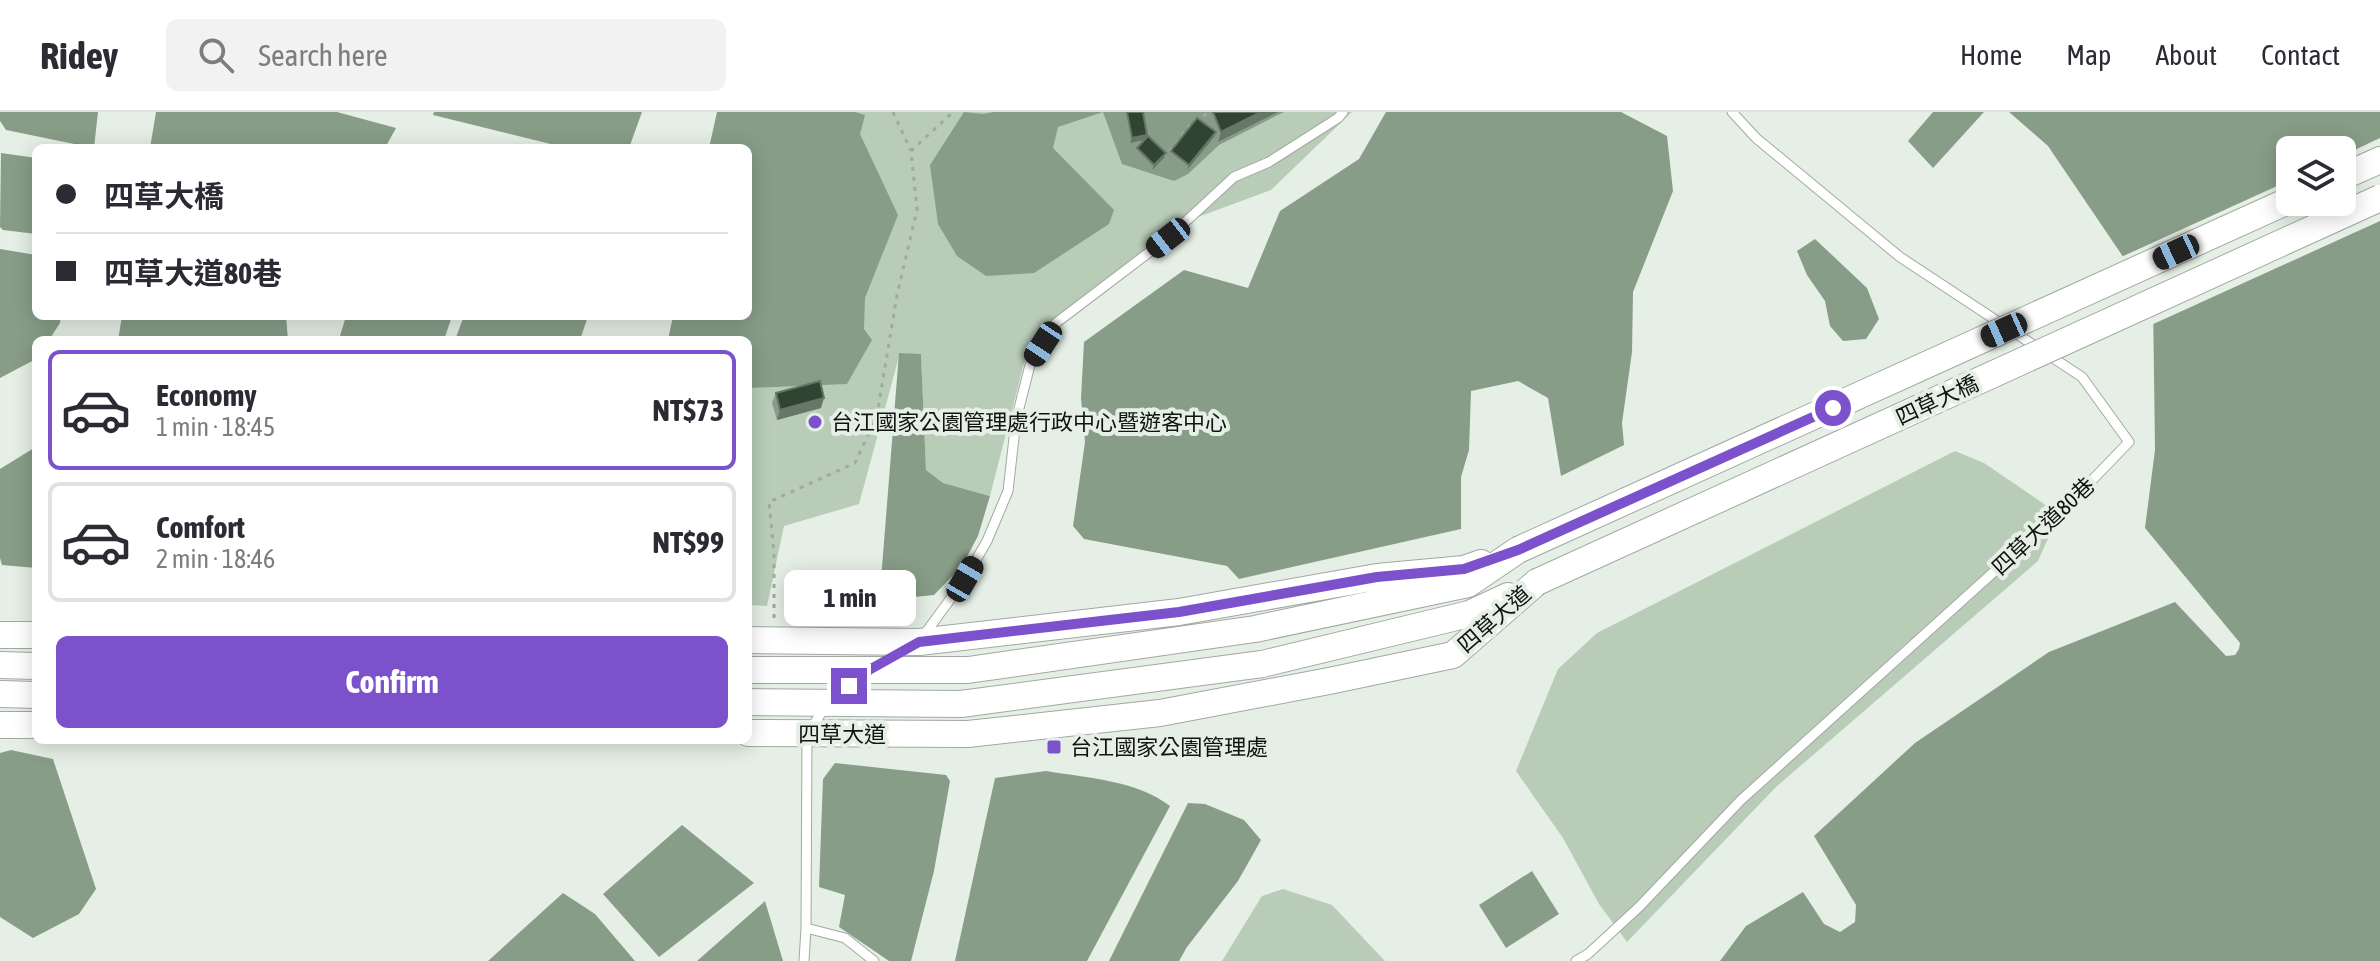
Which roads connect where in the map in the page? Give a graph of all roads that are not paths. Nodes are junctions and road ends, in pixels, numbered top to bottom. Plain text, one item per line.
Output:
1 (1343, 112) edge
2 (1732, 112) edge
3 (2380, 160) edge
4 (2356, 171) edge
5 (2380, 198) edge
6 (2276, 206) edge
7 (1518, 550) junction
8 (1537, 582) junction
9 (0, 635) edge
10 (32, 635) edge
11 (752, 640) edge
12 (919, 642) junction
13 (0, 665) edge
14 (32, 666) edge
15 (752, 670) edge
16 (869, 670) junction
17 (0, 694) edge
18 (32, 695) edge
19 (752, 702) edge
20 (828, 703) junction
21 (0, 725) edge
22 (32, 725) edge
23 (752, 733) edge
24 (807, 734) junction
25 (806, 928) junction
26 (804, 961) edge
27 (874, 961) edge
28 (1576, 961) edge

1 - 12 lane
2 - 28 lane, 四草大道80巷
3 - 4 street
5 - 8 street, 四草大橋, bridge
6 - 7 street, 四草大橋, bridge
7 - 12 street, 四草大道
7 - 16 street, 四草大道
8 - 20 street, 四草大道
8 - 24 street, 四草大道
9 - 10 street
11 - 12 street, 四草大道
12 - 16 lane
13 - 14 street
15 - 16 street, 四草大道
16 - 20 lane
17 - 18 street
19 - 20 street, 四草大道
20 - 24 lane
21 - 22 street
23 - 24 street, 四草大道
24 - 25 lane
25 - 26 lane
25 - 27 lane

